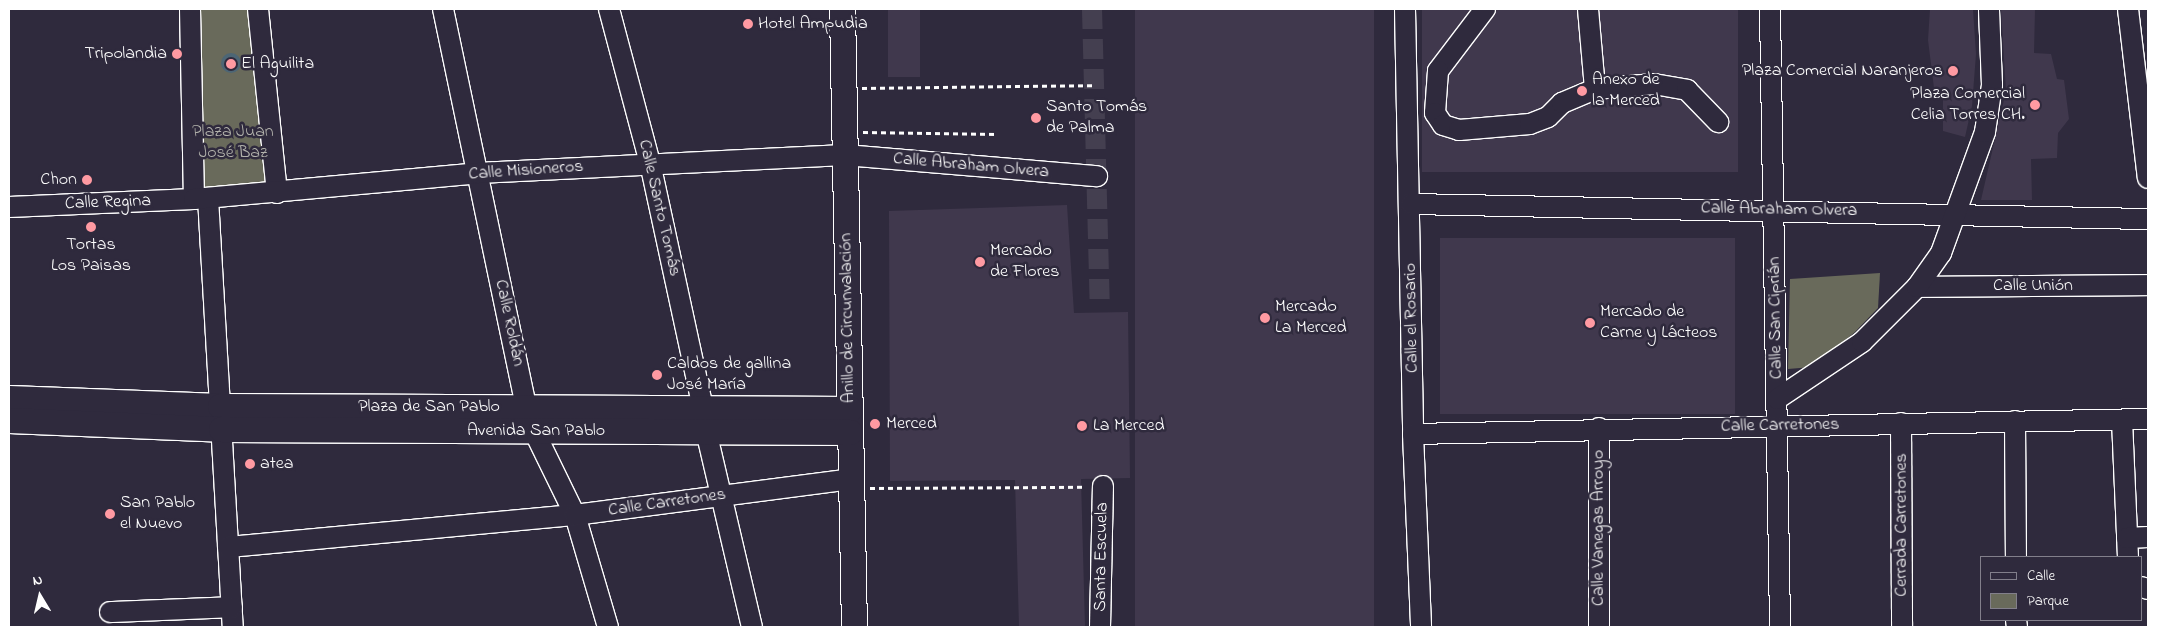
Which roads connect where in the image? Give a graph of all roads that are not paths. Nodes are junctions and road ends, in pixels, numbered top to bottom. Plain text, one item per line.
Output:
1 (190, 9) edge
2 (258, 9) edge
3 (443, 9) edge
4 (609, 9) edge
5 (842, 9) edge
6 (1405, 9) edge
7 (1485, 9) edge
8 (1588, 9) edge
9 (1770, 9) edge
10 (1989, 9) edge
11 (2128, 9) edge
12 (1595, 89) junction
13 (1718, 122) dead end
14 (845, 156) junction
15 (650, 163) junction
16 (478, 173) junction
17 (1097, 176) dead end
18 (2148, 178) edge
19 (277, 193) junction
20 (201, 199) junction
21 (1411, 204) junction
22 (9, 207) edge
23 (1775, 209) junction
24 (1956, 214) junction
25 (2148, 219) edge
26 (2148, 285) edge
27 (1917, 287) junction
28 (9, 398) edge
29 (1777, 399) junction
30 (526, 408) junction
31 (220, 418) junction
32 (2148, 419) edge
33 (9, 420) edge
34 (705, 420) junction
35 (850, 420) junction
36 (2122, 420) junction
37 (2015, 421) junction
38 (1901, 423) junction
39 (1777, 426) junction
40 (1599, 428) junction
41 (534, 431) junction
42 (1413, 434) junction
43 (851, 479) junction
44 (1103, 486) road end
45 (720, 496) junction
46 (575, 515) junction
47 (2148, 537) edge
48 (228, 547) junction
49 (2128, 548) edge
50 (2016, 556) edge
51 (232, 606) junction
52 (110, 612) dead end
53 (233, 627) edge
54 (608, 627) edge
55 (752, 627) edge
56 (854, 627) edge
57 (1100, 627) edge
58 (1422, 627) edge
59 (1599, 627) edge
60 (1780, 627) edge
61 (1902, 627) edge

1 - 20 street
2 - 19 street
3 - 16 street, Calle Roldán
4 - 15 street, Calle Santo Tomás
5 - 14 main road, Anillo de Circunvalación
6 - 21 street, Calle el Rosario
7 - 12 street
8 - 12 street
9 - 23 street, Calle San Ciprián
10 - 24 street
11 - 18 street
12 - 13 street
14 - 15 street, Calle Misioneros
14 - 17 street, Calle Abraham Olvera
14 - 35 main road, Anillo de Circunvalación
15 - 16 street, Calle Misioneros
15 - 34 street, Calle Santo Tomás
16 - 19 street, Calle Misioneros
16 - 30 street, Calle Roldán
19 - 20 street, Calle Misioneros
20 - 22 street, Calle Regina
20 - 31 street
21 - 23 street, Calle Abraham Olvera
21 - 42 street, Calle el Rosario
23 - 24 street, Calle Abraham Olvera
23 - 29 street, Calle San Ciprián
24 - 25 street, Calle Abraham Olvera
24 - 27 street
26 - 27 street, Calle Unión
27 - 29 street
28 - 31 main road, Plaza de San Pablo
29 - 39 street, Calle San Ciprián
30 - 31 main road, Plaza de San Pablo
30 - 34 main road, Plaza de San Pablo
30 - 41 street, Calle Roldán
31 - 33 main road, Plaza de San Pablo
31 - 41 main road, Avenida San Pablo
31 - 48 street
32 - 36 street, Calle Carretones
34 - 35 main road, Plaza de San Pablo
34 - 41 main road, Avenida San Pablo
34 - 45 street, Calle Santo Tomás
35 - 43 main road, Anillo de Circunvalación
36 - 37 street, Calle Carretones
36 - 49 street
37 - 38 street, Calle Carretones
37 - 50 street
38 - 39 street, Calle Carretones
38 - 61 street, Cerrada Carretones
39 - 40 street, Calle Carretones
39 - 60 street, Calle San Ciprián
40 - 42 street, Calle Carretones
40 - 59 street, Calle Vanegas Arroyo
41 - 46 street, Calle Roldán
42 - 58 street, Calle el Rosario
43 - 45 street, Calle Carretones
43 - 56 main road, Anillo de Circunvalación
44 - 57 street, Santa Escuela
45 - 46 street, Calle Carretones
45 - 55 street, Calle Santo Tomás
46 - 48 street, Calle Carretones
46 - 54 street, Calle Roldán
47 - 49 street
48 - 51 street
51 - 52 street
51 - 53 street

